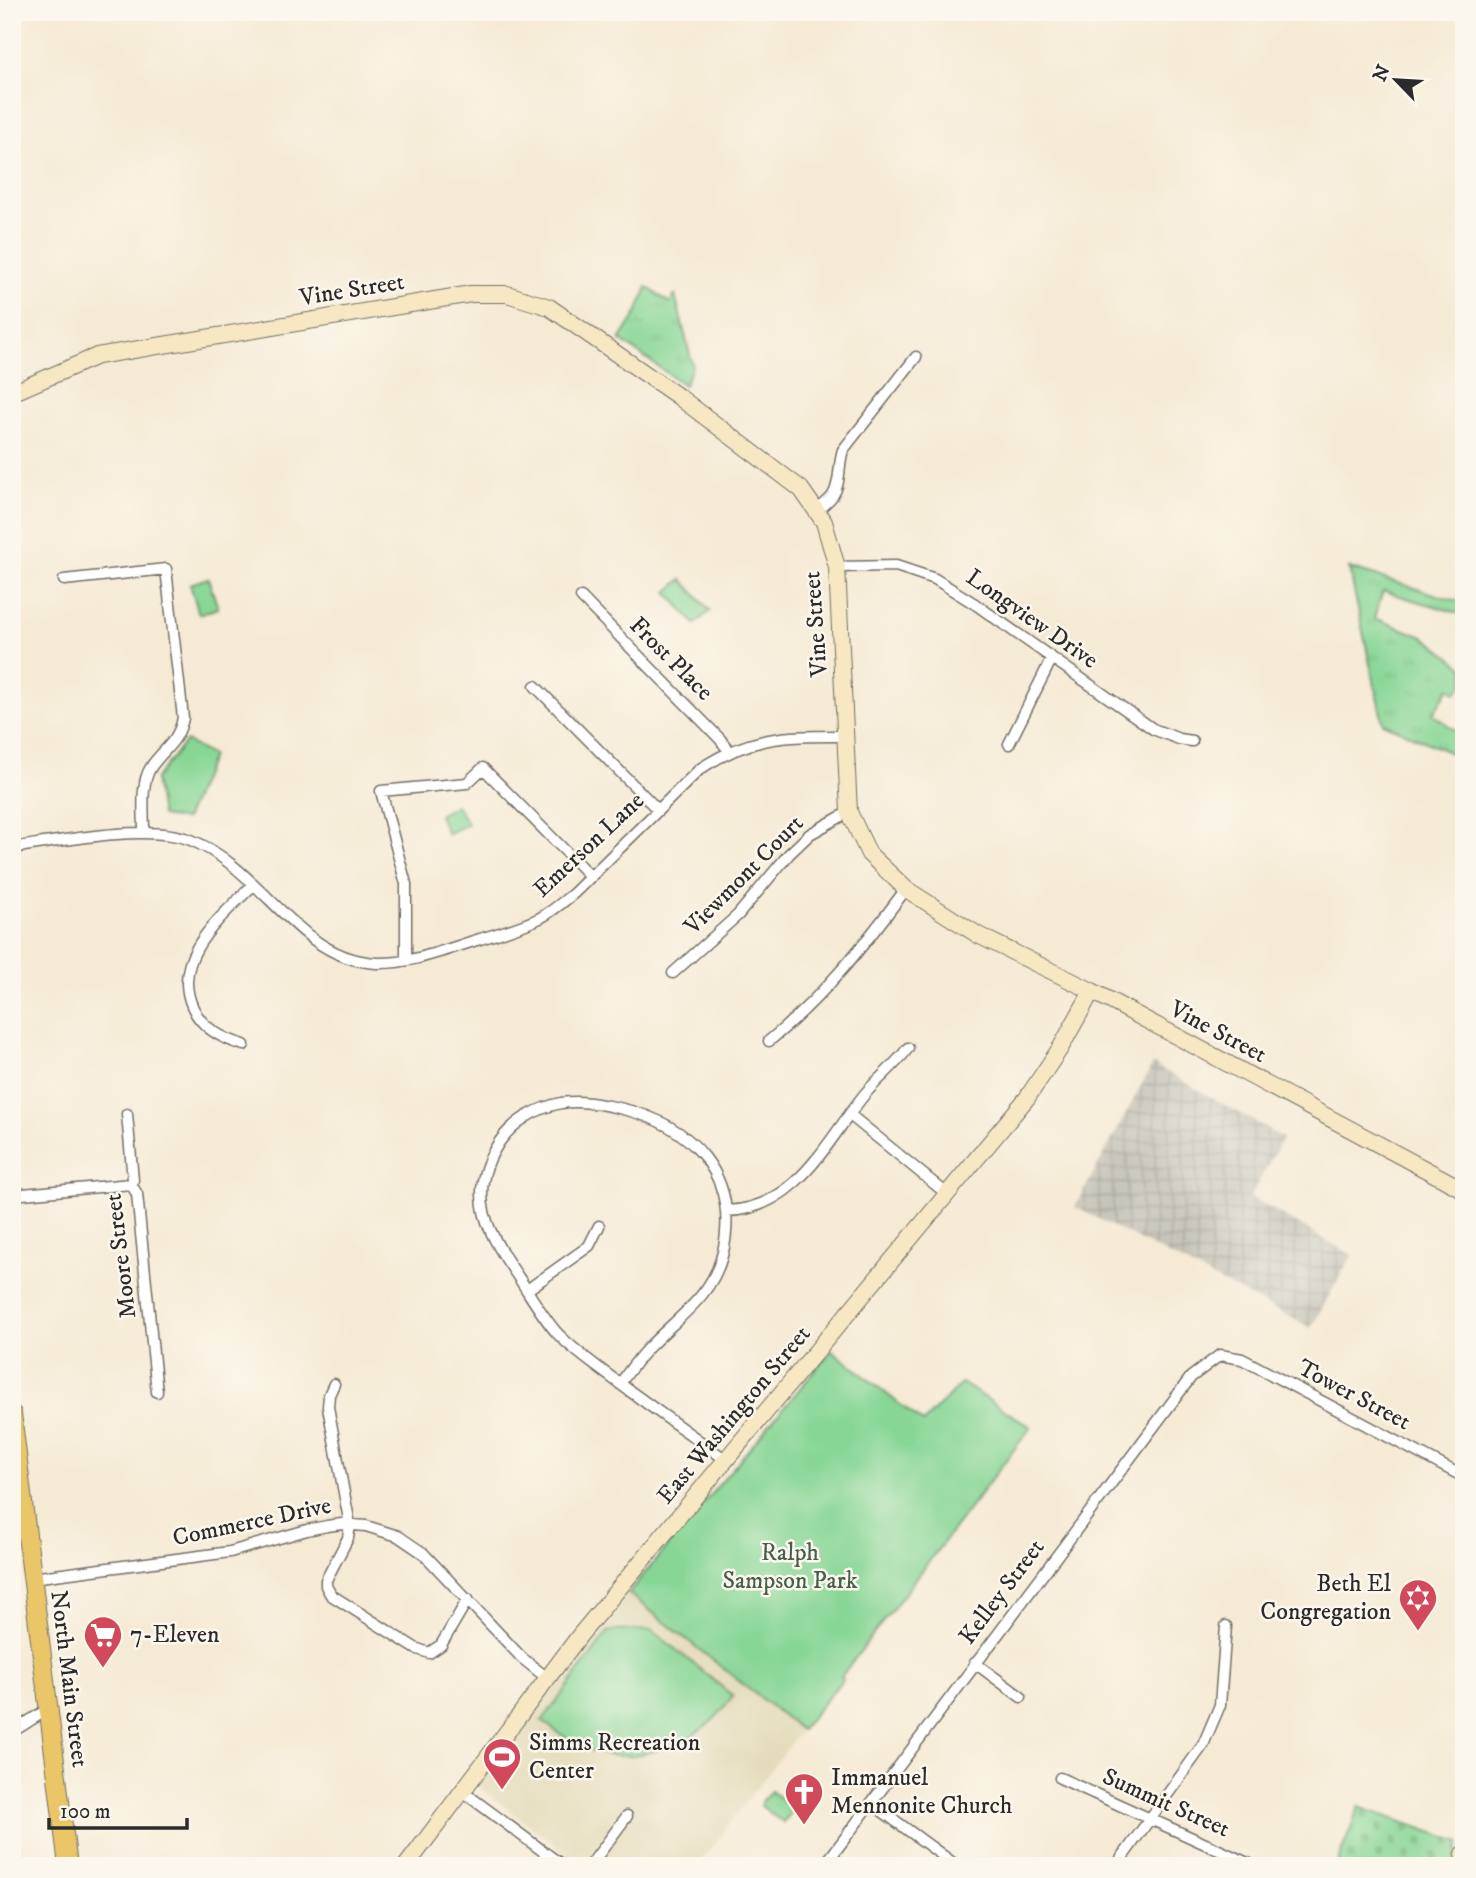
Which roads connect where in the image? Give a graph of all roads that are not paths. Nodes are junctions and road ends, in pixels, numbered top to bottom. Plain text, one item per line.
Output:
1 (916, 357) dead end
2 (12, 393) edge
3 (816, 511) junction
4 (837, 566) junction
5 (64, 580) dead end
6 (581, 597) dead end
7 (1052, 658) junction
8 (535, 686) dead end
9 (845, 736) junction
10 (1192, 741) dead end
11 (1009, 744) dead end
12 (729, 751) junction
13 (659, 810) junction
14 (849, 812) junction
15 (144, 832) junction
16 (12, 848) edge
17 (591, 877) junction
18 (253, 885) junction
19 (906, 888) junction
20 (406, 960) junction
21 (673, 973) dead end
22 (1092, 991) junction
23 (769, 1041) dead end
24 (244, 1045) dead end
25 (908, 1048) dead end
26 (128, 1114) dead end
27 (850, 1115) junction
28 (131, 1184) junction
29 (1464, 1190) edge
30 (947, 1194) junction
31 (12, 1195) edge
32 (726, 1211) junction
33 (599, 1226) dead end
34 (527, 1290) junction
35 (1223, 1354) joint
36 (334, 1384) dead end
37 (620, 1384) junction
38 (158, 1392) dead end
39 (12, 1414) edge
40 (726, 1460) junction
41 (1464, 1477) edge
42 (17, 1489) edge
43 (351, 1525) junction
44 (32, 1578) junction
45 (468, 1600) junction
46 (1226, 1626) dead end
47 (975, 1664) junction
48 (547, 1678) junction
49 (1021, 1697) dead end
50 (48, 1709) junction
51 (12, 1732) edge
52 (1060, 1778) dead end
53 (462, 1791) junction
54 (871, 1803) junction
55 (626, 1816) dead end
56 (1150, 1818) junction
57 (1464, 1854) edge
58 (68, 1866) edge
59 (406, 1866) edge
60 (563, 1866) edge
61 (590, 1866) edge
62 (824, 1866) edge
63 (957, 1866) edge
64 (1116, 1866) edge
65 (1254, 1866) edge
66 (1462, 1866) edge

1 - 3 street
2 - 3 main road, Vine Street
3 - 4 main road, Vine Street
4 - 7 street, Longview Drive
4 - 9 main road, Vine Street
5 - 15 street
6 - 12 street, Frost Place
7 - 10 street, Longview Drive
7 - 11 street
8 - 13 street
9 - 12 street, Emerson Lane
9 - 14 main road, Vine Street
12 - 13 street, Emerson Lane
13 - 17 street, Emerson Lane
14 - 19 main road, Vine Street
14 - 21 street, Viewmont Court
15 - 16 street, Emerson Lane
15 - 18 street, Emerson Lane
17 - 20 street, Emerson Lane
17 - 20 street
18 - 20 street, Emerson Lane
18 - 24 street
19 - 22 main road, Vine Street
19 - 23 street
22 - 29 main road, Vine Street
22 - 30 main road, East Washington Street
25 - 27 street
26 - 28 street, Moore Street
27 - 30 street
27 - 32 street
28 - 31 street
28 - 38 street, Moore Street
30 - 40 main road, East Washington Street
32 - 34 street
32 - 37 street
33 - 34 street
34 - 37 street
35 - 41 street, Tower Street
35 - 47 street, Kelley Street
36 - 43 street
37 - 40 street
39 - 42 main road, North Main Street
40 - 48 main road, East Washington Street
42 - 44 main road, North Main Street
43 - 44 street, Commerce Drive
43 - 45 street, Commerce Drive
43 - 45 street
44 - 50 main road, North Main Street
45 - 48 street, Commerce Drive
46 - 56 street
47 - 49 street
47 - 54 street, Kelley Street
48 - 53 main road, East Washington Street
50 - 51 street
50 - 58 main road, North Main Street
52 - 56 street, Summit Street
53 - 59 main road, East Washington Street
53 - 60 street
54 - 62 street, Kelley Street
54 - 63 street
55 - 61 street
56 - 64 street
56 - 65 street, Summit Street
57 - 66 main road

